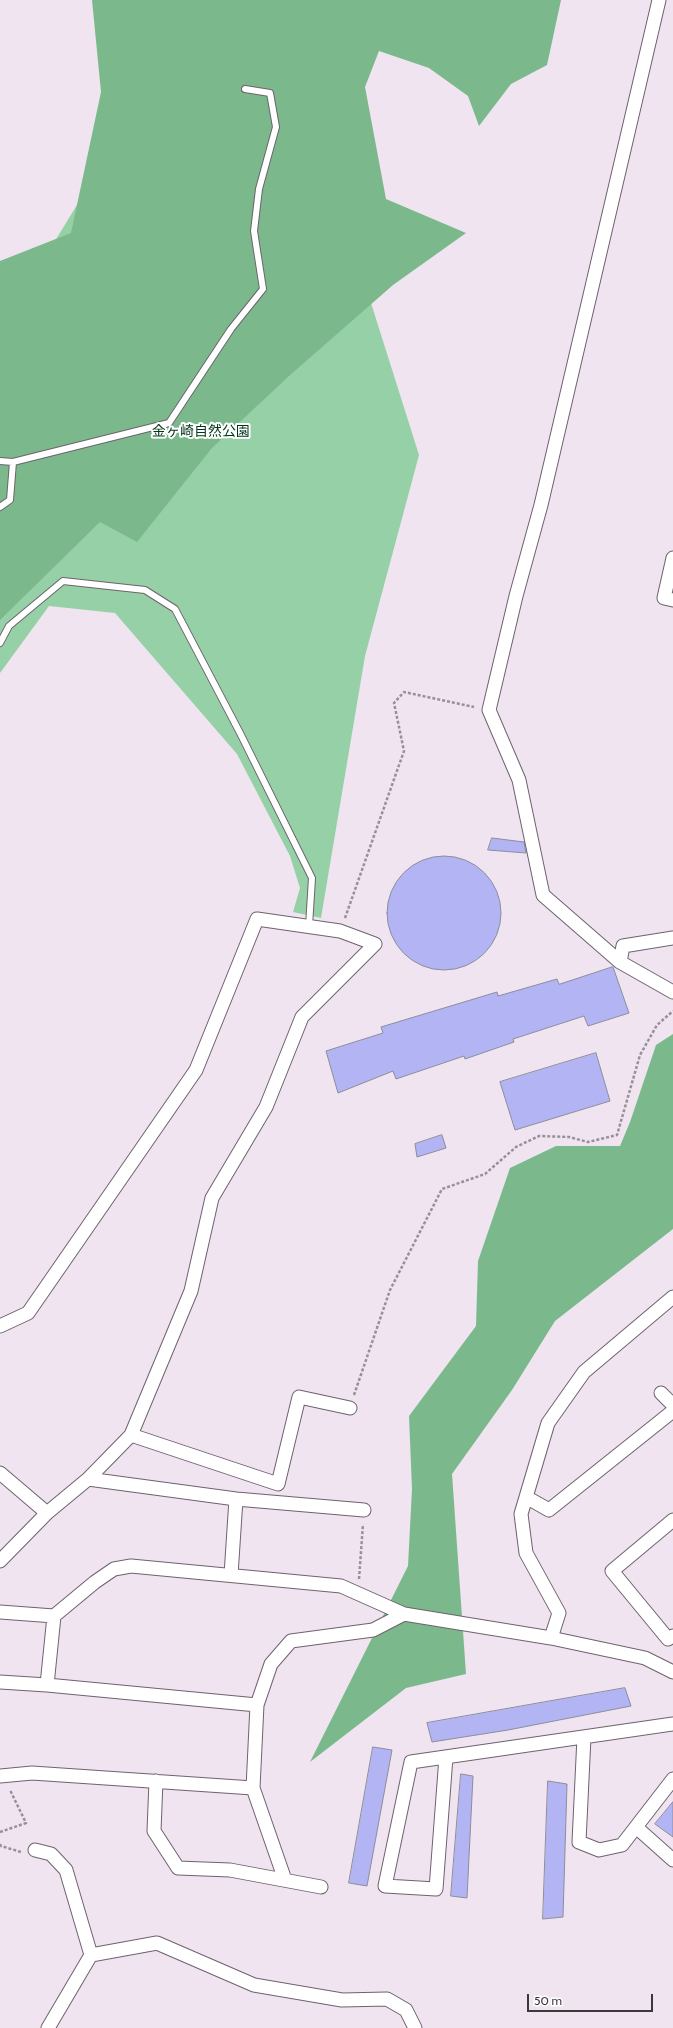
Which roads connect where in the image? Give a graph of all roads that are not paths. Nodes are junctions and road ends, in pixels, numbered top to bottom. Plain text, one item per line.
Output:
1 (659, 0) edge
2 (245, 89) dead end
3 (0, 461) edge
4 (13, 462) junction
5 (0, 508) edge
6 (673, 558) edge
7 (673, 600) edge
8 (0, 643) edge
9 (309, 926) junction
10 (673, 938) edge
11 (620, 962) junction
12 (673, 992) edge
13 (673, 1297) edge
14 (0, 1326) edge
15 (661, 1393) dead end
16 (673, 1405) edge
17 (350, 1408) road end
18 (673, 1411) edge
19 (131, 1436) junction
20 (0, 1473) edge
21 (88, 1479) junction
22 (526, 1497) junction
23 (236, 1499) junction
24 (364, 1510) road end
25 (47, 1512) junction
26 (673, 1520) edge
27 (0, 1561) edge
28 (231, 1575) junction
29 (0, 1612) edge
30 (404, 1614) junction
31 (54, 1616) junction
32 (673, 1636) edge
33 (551, 1638) junction
34 (673, 1672) edge
35 (0, 1682) edge
36 (47, 1685) junction
37 (257, 1705) junction
38 (673, 1724) edge
39 (584, 1737) junction
40 (446, 1757) junction
41 (2, 1776) edge
42 (673, 1779) edge
43 (156, 1782) junction
44 (253, 1788) junction
45 (636, 1827) junction
46 (35, 1850) road end
47 (672, 1857) edge
48 (285, 1880) junction
49 (321, 1887) dead end
50 (92, 1955) junction
51 (48, 2028) edge
52 (415, 2028) edge

1 - 11 street
2 - 4 lane
3 - 4 lane
4 - 5 lane
6 - 7 street
8 - 9 lane
9 - 14 street
9 - 19 street
10 - 11 street
11 - 12 street
13 - 22 street
15 - 16 street
17 - 19 street
18 - 22 street
19 - 21 street
20 - 25 street
21 - 23 street
21 - 25 street
22 - 33 street
23 - 24 street
23 - 28 street
25 - 27 street
26 - 32 street
28 - 30 street
28 - 31 street
29 - 31 street
30 - 33 street
30 - 37 street
31 - 36 street
33 - 34 street
35 - 36 street
36 - 37 street
37 - 44 street
38 - 39 street
39 - 40 street
39 - 45 street
40 - 40 street
41 - 43 street
42 - 45 street
43 - 44 street
43 - 48 street
44 - 48 street
45 - 47 street
46 - 50 street
48 - 49 street
50 - 51 street
50 - 52 street

